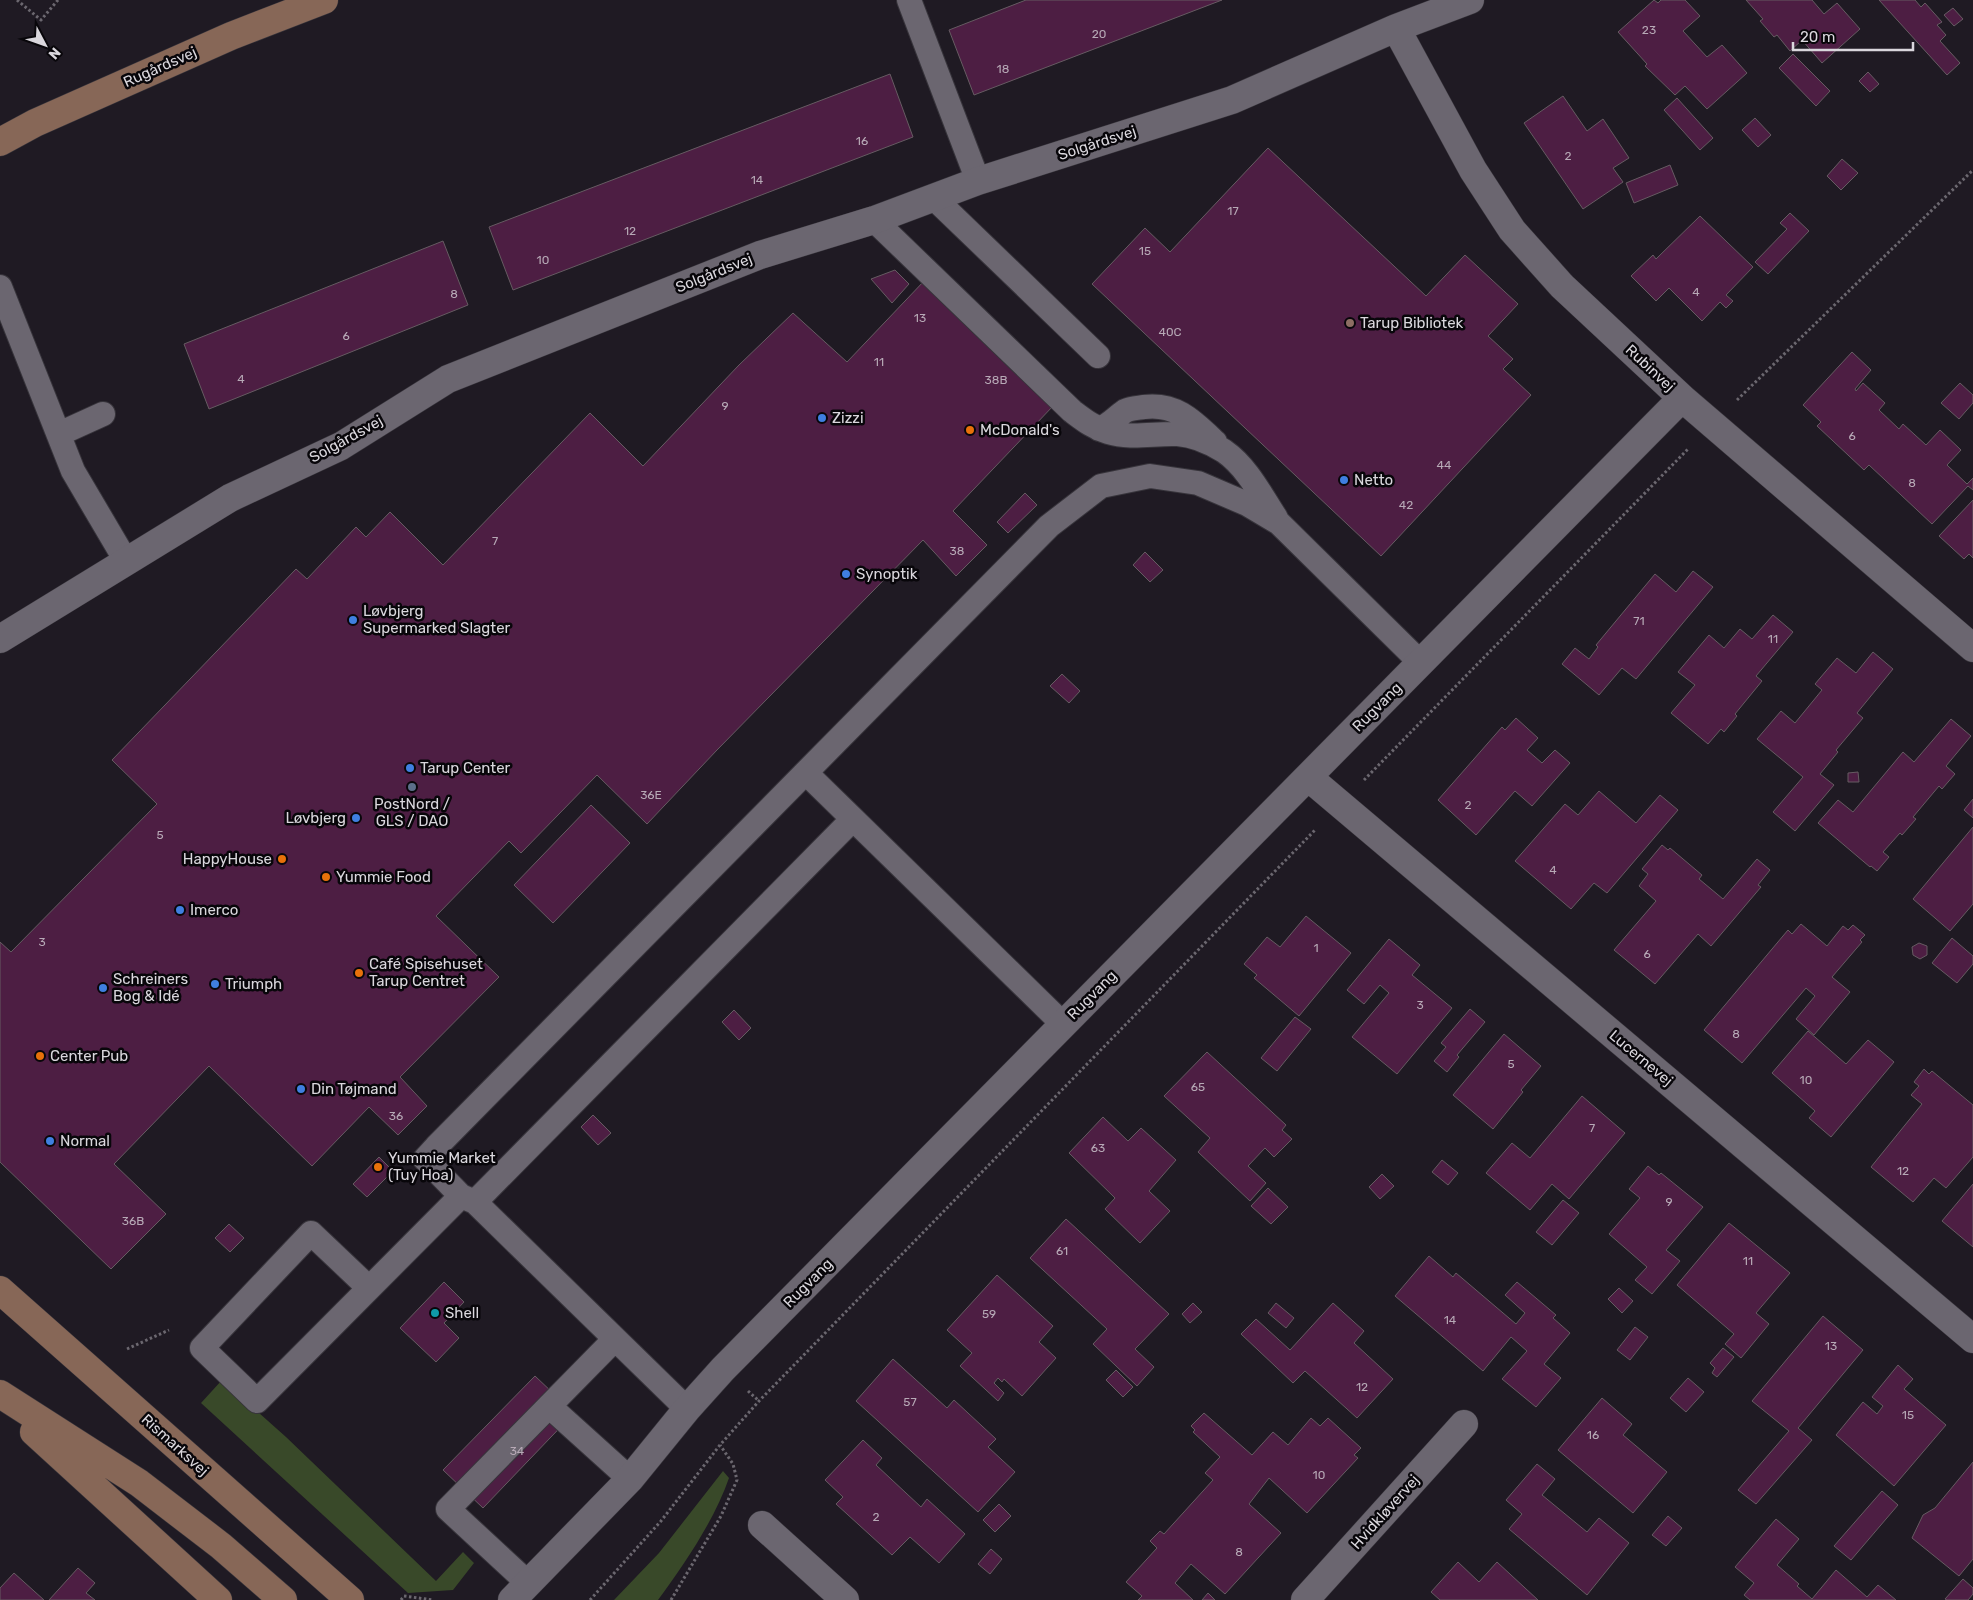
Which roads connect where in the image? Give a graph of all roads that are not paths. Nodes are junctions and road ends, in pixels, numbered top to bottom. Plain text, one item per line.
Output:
1 (324, 0) edge
2 (909, 0) edge
3 (1470, 0) edge
4 (1396, 28) junction
5 (0, 142) edge
6 (978, 181) junction
7 (934, 198) junction
8 (874, 220) junction
9 (0, 287) edge
10 (1098, 356) dead end
11 (1682, 398) junction
12 (103, 414) dead end
13 (59, 434) junction
14 (1279, 524) junction
15 (126, 561) junction
16 (0, 639) edge
17 (1973, 648) edge
18 (1421, 663) junction
19 (806, 774) junction
20 (1308, 777) junction
21 (853, 819) junction
22 (1063, 1024) junction
23 (468, 1199) junction
24 (370, 1288) junction
25 (0, 1290) edge
26 (615, 1339) junction
27 (1973, 1339) edge
28 (0, 1394) edge
29 (0, 1400) edge
30 (549, 1406) junction
31 (687, 1409) junction
32 (1464, 1424) dead end
33 (630, 1479) junction
34 (762, 1525) dead end
35 (520, 1592) edge
36 (218, 1600) edge
37 (283, 1600) edge
38 (350, 1600) edge
39 (845, 1600) edge
40 (1305, 1600) edge

1 - 5 main road, Rugårdsvej
2 - 6 lane
3 - 4 street, Solgårdsvej
4 - 6 street, Solgårdsvej
4 - 11 street, Rubinvej
6 - 7 street, Solgårdsvej
7 - 8 street, Solgårdsvej
7 - 10 lane
8 - 14 lane
8 - 15 street, Solgårdsvej
9 - 13 lane
11 - 17 street, Rubinvej
11 - 18 street, Rugvang
12 - 13 lane
13 - 15 lane
14 - 18 lane
14 - 19 lane
15 - 16 street, Solgårdsvej
18 - 20 street, Rugvang
19 - 21 lane
19 - 23 lane
20 - 22 street, Rugvang
20 - 27 street, Lucernevej
21 - 22 lane
21 - 23 lane
22 - 31 street, Rugvang
23 - 24 lane
23 - 26 lane
24 - 24 lane
25 - 38 main road, Rismarksvej
26 - 30 lane
26 - 31 lane
28 - 37 main road
29 - 36 main road
30 - 33 lane
30 - 35 lane
31 - 33 street, Rugvang
32 - 40 street, Hvidkløvervej
33 - 35 street, Rugvang
34 - 39 street

